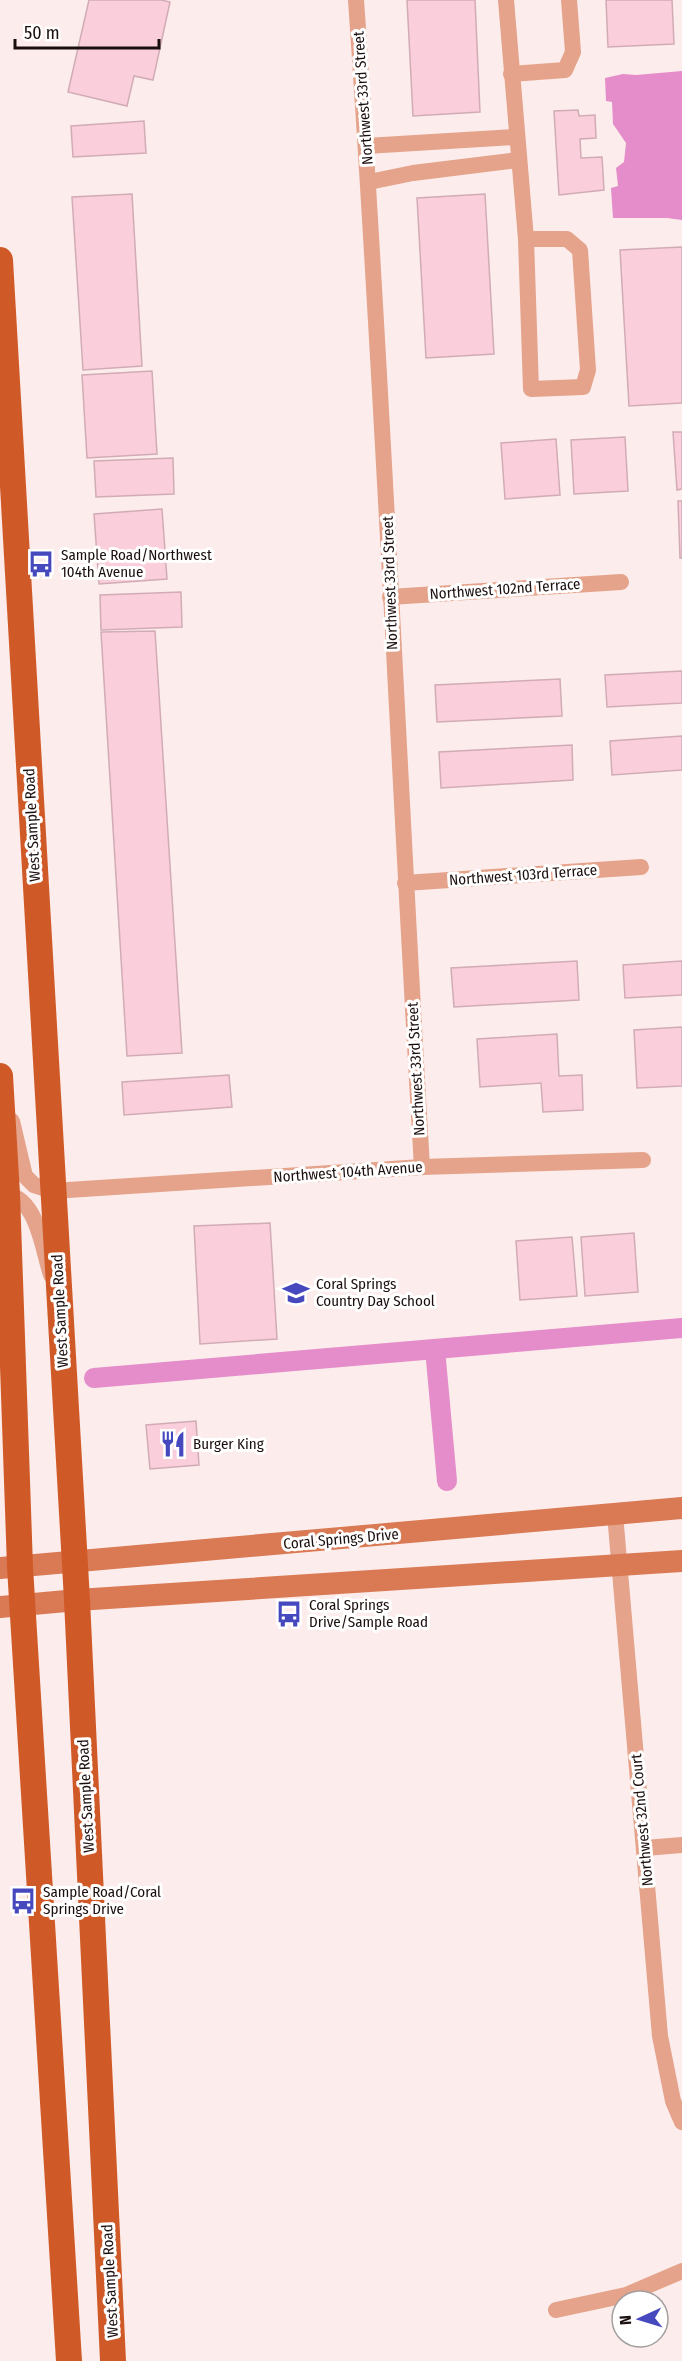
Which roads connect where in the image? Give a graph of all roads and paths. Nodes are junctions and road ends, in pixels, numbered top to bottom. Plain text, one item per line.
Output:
1 (356, 0) edge
2 (506, 0) edge
3 (569, 0) edge
4 (511, 74) junction
5 (516, 137) junction
6 (366, 146) junction
7 (518, 160) junction
8 (369, 182) junction
9 (526, 239) junction
10 (0, 260) edge
11 (8, 534) edge
12 (621, 582) dead end
13 (0, 586) edge
14 (390, 597) junction
15 (22, 653) junction
16 (640, 867) dead end
17 (405, 883) junction
18 (0, 1060) edge
19 (0, 1076) edge
20 (642, 1160) dead end
21 (422, 1167) junction
22 (53, 1191) junction
23 (3, 1194) edge
24 (59, 1303) junction
25 (682, 1508) edge
26 (615, 1514) junction
27 (682, 1561) edge
28 (74, 1563) junction
29 (619, 1565) junction
30 (10, 1568) edge
31 (77, 1600) junction
32 (11, 1606) edge
33 (682, 1845) edge
34 (645, 1848) junction
35 (682, 2122) edge
36 (682, 2271) edge
37 (556, 2310) dead end
38 (69, 2361) edge
39 (113, 2361) edge

1 - 6 street, Northwest 33rd Street
2 - 4 street
3 - 4 street
4 - 5 street
5 - 6 street
5 - 7 street
6 - 8 street, Northwest 33rd Street
7 - 8 street
7 - 9 street
8 - 14 street, Northwest 33rd Street
9 - 9 street
10 - 11 main road, West Sample Road
11 - 15 main road, West Sample Road
12 - 14 street, Northwest 102nd Terrace
13 - 15 main road
14 - 17 street, Northwest 33rd Street
15 - 22 main road, West Sample Road
16 - 17 street, Northwest 103rd Terrace
17 - 21 street, Northwest 33rd Street
18 - 22 street
19 - 23 main road
20 - 21 street, Northwest 104th Avenue
21 - 22 street, Northwest 104th Avenue
22 - 24 main road, West Sample Road
23 - 24 street
23 - 30 main road
24 - 28 main road, West Sample Road
25 - 26 main road, Coral Springs Drive
26 - 28 main road, Coral Springs Drive
26 - 29 street, Northwest 32nd Court
27 - 29 main road
28 - 30 main road, Coral Springs Drive
28 - 31 main road, West Sample Road
29 - 31 main road
29 - 34 street, Northwest 32nd Court
30 - 32 main road
31 - 32 main road
31 - 39 main road, West Sample Road
32 - 38 main road
33 - 34 street
34 - 35 street, Northwest 32nd Court
36 - 37 street

